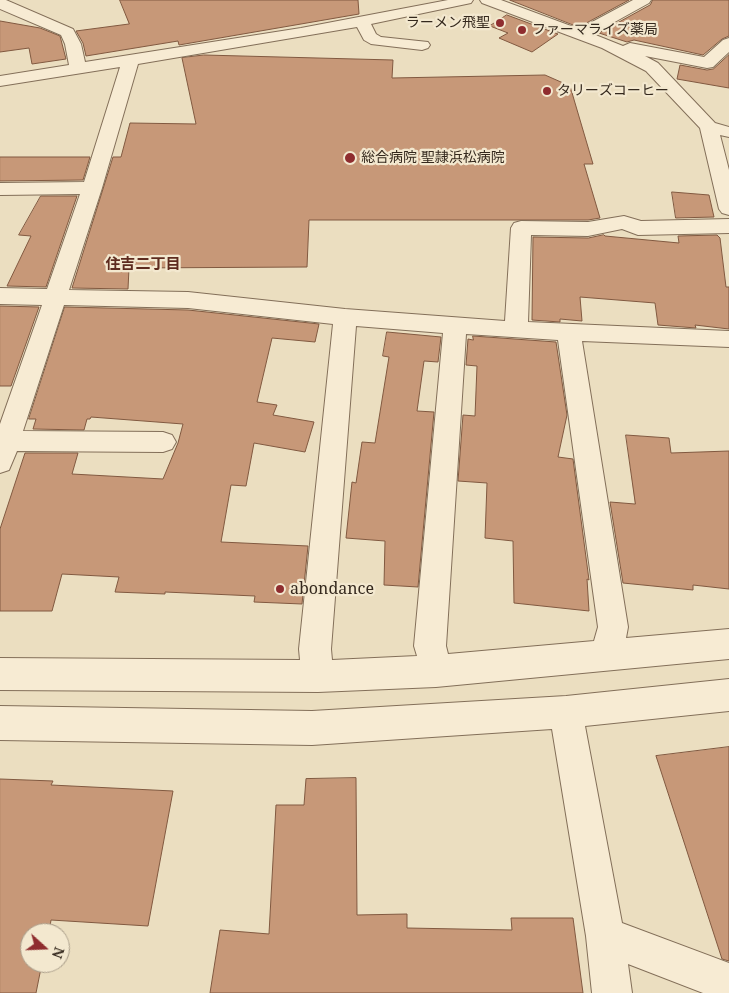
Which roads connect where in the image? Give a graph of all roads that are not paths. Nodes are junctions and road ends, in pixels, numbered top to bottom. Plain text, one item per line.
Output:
1 (466, 0) edge
2 (487, 0) edge
3 (644, 0) edge
4 (436, 3) edge
5 (0, 4) edge
6 (370, 20) junction
7 (580, 35) junction
8 (420, 42) dead end
9 (729, 43) edge
10 (131, 59) junction
11 (657, 60) junction
12 (707, 64) junction
13 (78, 68) junction
14 (729, 68) edge
15 (0, 81) edge
16 (709, 127) junction
17 (729, 132) edge
18 (92, 188) junction
19 (0, 189) edge
20 (729, 209) edge
21 (729, 226) edge
22 (0, 296) edge
23 (55, 296) junction
24 (345, 316) junction
25 (455, 325) junction
26 (516, 330) junction
27 (569, 332) junction
28 (729, 339) edge
29 (163, 442) dead end
30 (2, 448) edge
31 (729, 644) edge
32 (607, 656) junction
33 (436, 671) junction
34 (0, 674) edge
35 (318, 676) junction
36 (729, 695) edge
37 (566, 712) junction
38 (0, 723) edge
39 (605, 936) junction
40 (729, 983) edge
41 (612, 993) edge

1 - 4 street
2 - 7 street
3 - 7 street
4 - 6 street
5 - 13 street
6 - 8 street
6 - 10 street
7 - 11 street
9 - 12 street
10 - 13 street
10 - 18 street
11 - 12 street
11 - 16 street
12 - 14 street
13 - 15 street
16 - 17 street
16 - 20 street
18 - 19 street
18 - 23 street
21 - 26 street
22 - 23 street
23 - 24 street
23 - 30 street
24 - 25 street
24 - 35 street
25 - 26 street
25 - 33 street
26 - 27 street
27 - 28 street
27 - 32 street
29 - 30 street
31 - 32 street
32 - 33 street
33 - 35 street
34 - 35 street
36 - 37 street
37 - 38 street
37 - 39 street
39 - 40 street
39 - 41 street

